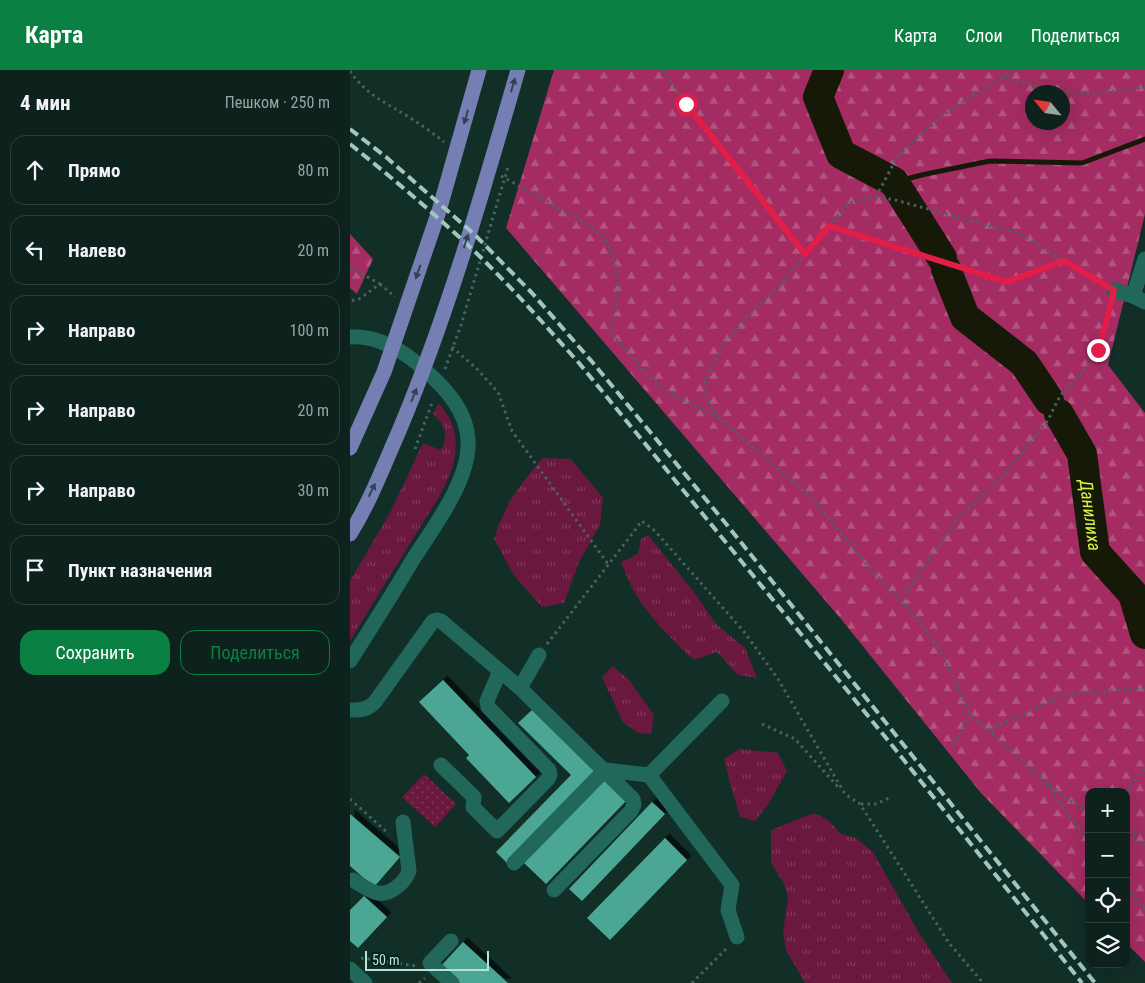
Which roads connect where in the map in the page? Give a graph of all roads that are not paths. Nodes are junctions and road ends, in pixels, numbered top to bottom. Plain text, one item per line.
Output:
1 (479, 70) edge
2 (518, 70) edge
3 (1145, 259) edge
4 (1114, 290) road end
5 (1139, 299) edge
6 (350, 337) edge
7 (368, 411) junction
8 (350, 435) edge
9 (350, 448) edge
10 (350, 534) edge
11 (539, 655) road end
12 (350, 661) edge
13 (500, 671) junction
14 (520, 688) junction
15 (722, 702) dead end
16 (350, 710) edge
17 (441, 766) dead end
18 (605, 770) junction
19 (649, 775) junction
20 (402, 822) dead end
21 (514, 863) dead end
22 (351, 880) edge
23 (554, 890) dead end
24 (737, 936) road end
25 (451, 941) dead end
26 (355, 963) edge
27 (365, 983) edge
28 (452, 983) edge

1 -> 7 main road
10 -> 2 main road
3 - 5 street
4 - 5 street
6 - 12 street
7 - 8 street
7 - 9 main road
11 - 14 street
13 - 14 street
13 - 16 street
13 - 17 street
14 - 18 street
15 - 19 street
18 - 19 street
18 - 21 street
18 - 23 street
19 - 24 street
20 - 22 street
25 - 28 street
26 - 27 street

